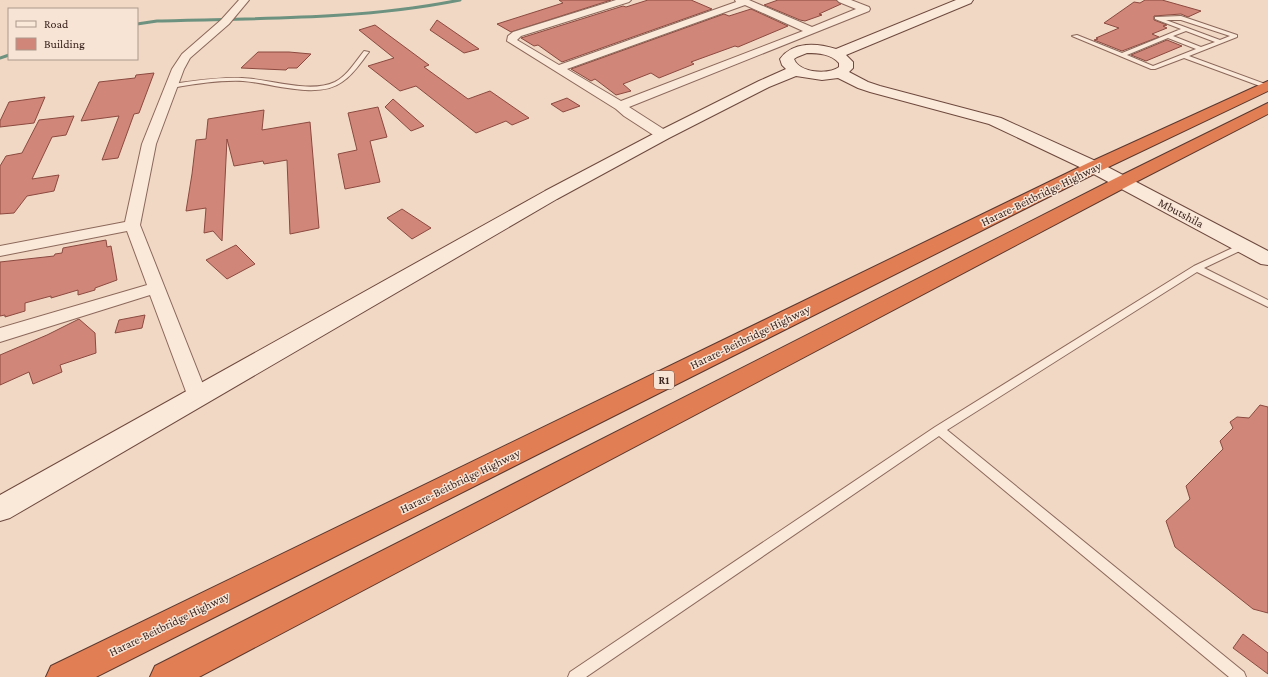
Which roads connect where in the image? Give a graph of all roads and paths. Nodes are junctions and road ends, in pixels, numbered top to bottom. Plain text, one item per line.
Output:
1 (244, 0) edge
2 (626, 0) edge
3 (842, 0) edge
4 (967, 0) edge
5 (742, 1) edge
6 (1186, 29) junction
7 (812, 31) junction
8 (1075, 36) dead end
9 (1169, 37) junction
10 (1220, 42) junction
11 (780, 44) junction
12 (1201, 49) junction
13 (366, 52) dead end
14 (836, 54) junction
15 (1123, 55) junction
16 (1184, 56) junction
17 (796, 61) junction
18 (558, 69) junction
19 (840, 73) junction
20 (172, 86) junction
21 (1268, 92) edge
22 (620, 106) junction
23 (663, 135) junction
24 (1094, 167) junction
25 (1122, 182) junction
26 (132, 225) junction
27 (1243, 246) junction
28 (0, 251) edge
29 (1268, 259) edge
30 (1197, 268) junction
31 (155, 288) junction
32 (1268, 304) edge
33 (0, 335) edge
34 (198, 396) junction
35 (939, 430) junction
36 (0, 509) edge
37 (62, 677) edge
38 (166, 677) edge
39 (575, 677) edge
40 (1239, 677) edge

1 - 20 street
2 - 18 street
3 - 7 street
4 - 14 street
5 - 7 street
5 - 18 street
6 - 9 lane
6 - 10 lane
6 - 10 lane
7 - 11 street
8 - 15 lane
9 - 12 lane
9 - 15 lane
10 - 12 lane
11 - 17 street
11 - 22 street
12 - 16 lane
13 - 20 lane
14 - 17 street
14 - 19 street
15 - 16 lane
16 - 21 lane
17 - 19 street
17 - 23 street
18 - 22 street
19 - 24 street, Mbutshila
20 - 26 street
21 - 24 highway, Harare-Beitbridge Highway / R1
21 - 25 highway, Harare-Beitbridge Highway
22 - 23 street
23 - 34 street
24 - 25 street, Mbutshila
24 - 37 highway, Harare-Beitbridge Highway / R1
25 - 27 street, Mbutshila
25 - 38 highway, Harare-Beitbridge Highway
26 - 28 street
26 - 31 street
27 - 29 street, Mbutshila
27 - 30 lane
30 - 32 lane
30 - 35 lane
31 - 33 street
31 - 34 street
34 - 36 street
35 - 39 lane
35 - 40 lane

